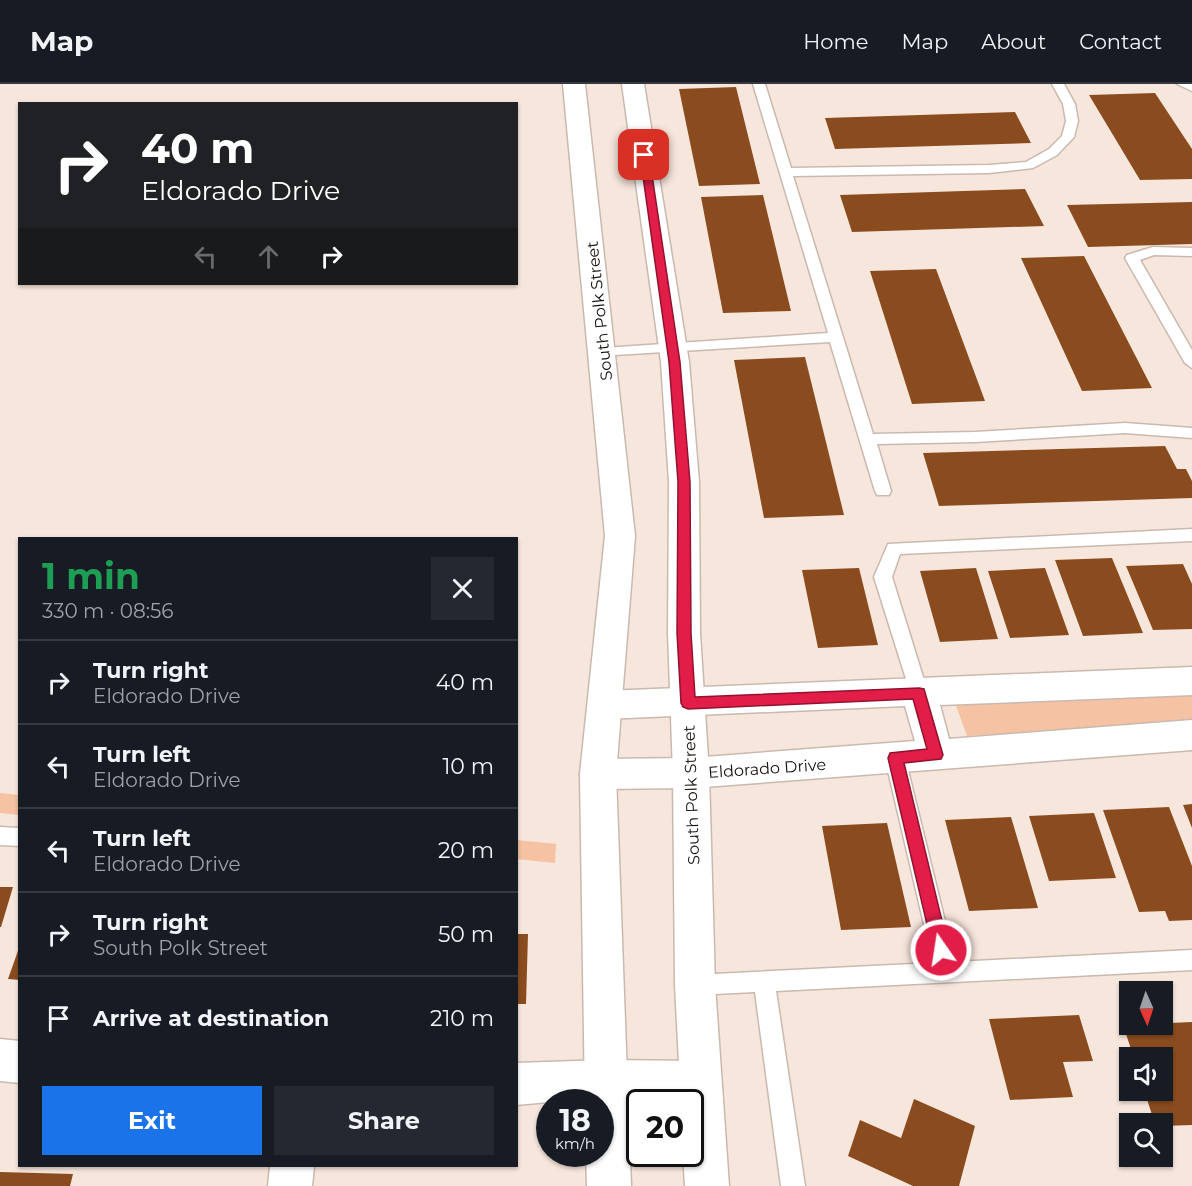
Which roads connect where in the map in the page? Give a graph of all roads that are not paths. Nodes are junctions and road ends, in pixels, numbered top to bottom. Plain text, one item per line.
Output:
1 (574, 84) edge
2 (633, 84) edge
3 (759, 84) edge
4 (1058, 84) edge
5 (1183, 84) edge
6 (1192, 87) edge
7 (786, 172) junction
8 (1192, 252) edge
9 (836, 337) junction
10 (673, 349) junction
11 (603, 353) junction
12 (1192, 363) edge
13 (1192, 433) edge
14 (868, 439) junction
15 (884, 491) dead end
16 (1192, 535) edge
17 (1192, 681) edge
18 (919, 693) junction
19 (688, 703) junction
20 (605, 705) junction
21 (1192, 735) edge
22 (936, 755) junction
23 (895, 758) junction
24 (691, 773) junction
25 (598, 774) junction
26 (0, 836) edge
27 (18, 837) edge
28 (1192, 960) edge
29 (946, 971) junction
30 (764, 981) junction
31 (695, 985) junction
32 (0, 1060) edge
33 (18, 1062) edge
34 (607, 1081) junction
35 (700, 1082) junction
36 (518, 1084) edge
37 (292, 1167) edge
38 (290, 1186) edge
39 (609, 1186) edge
40 (707, 1186) edge
41 (793, 1186) edge

1 - 11 main road, South Polk Street
2 - 10 main road, South Polk Street
3 - 7 lane
4 - 7 lane
5 - 6 lane
7 - 9 lane
8 - 12 lane
9 - 10 lane
9 - 14 lane
10 - 11 lane
10 - 19 main road, South Polk Street
11 - 20 main road, South Polk Street
13 - 14 lane
14 - 15 lane
16 - 18 lane
17 - 18 main road
18 - 19 main road
18 - 22 main road
19 - 20 main road
19 - 24 main road, South Polk Street
20 - 25 main road, South Polk Street
21 - 22 main road, Eldorado Drive
22 - 23 main road, Eldorado Drive
23 - 24 main road, Eldorado Drive
23 - 29 lane
24 - 25 main road, Eldorado Drive
24 - 31 main road, South Polk Street
25 - 34 main road, South Polk Street
26 - 27 lane
28 - 29 lane
29 - 30 lane
30 - 31 lane
30 - 41 lane
31 - 35 main road, South Polk Street
32 - 33 main road
34 - 35 main road
34 - 36 main road
34 - 39 main road, South Polk Street
35 - 40 main road, South Polk Street
37 - 38 main road

